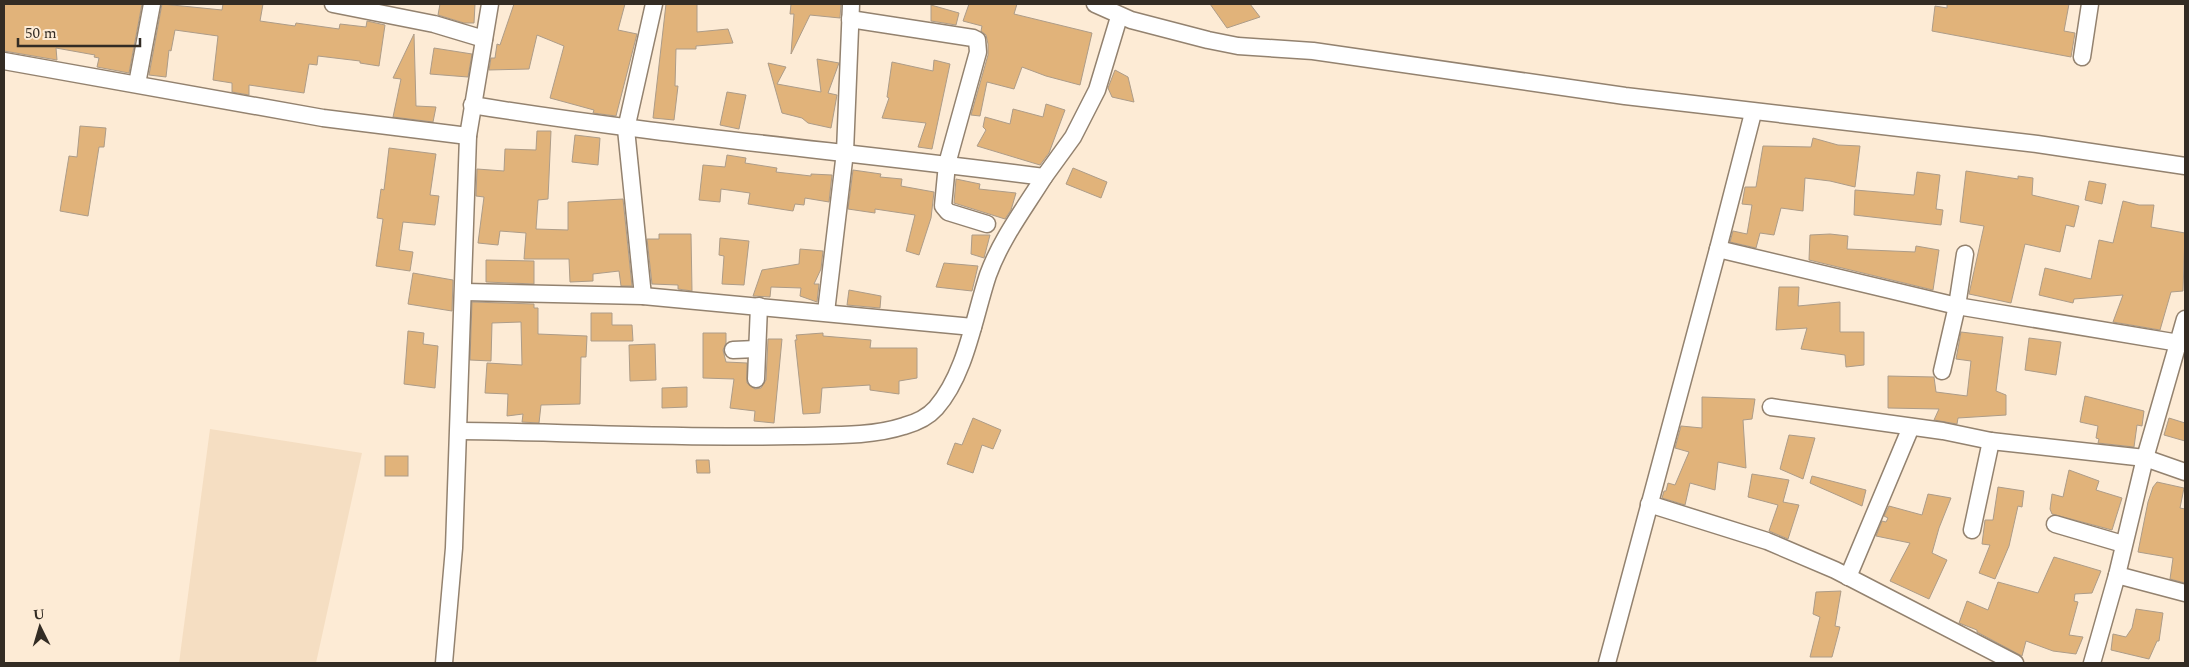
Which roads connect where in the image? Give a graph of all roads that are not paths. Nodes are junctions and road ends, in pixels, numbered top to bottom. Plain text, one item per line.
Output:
1 (152, 4) edge
2 (333, 4) edge
3 (490, 4) edge
4 (654, 4) edge
5 (1095, 4) edge
6 (2090, 4) edge
7 (366, 7) edge
8 (851, 11) edge
9 (1119, 17) junction
10 (484, 39) junction
11 (2082, 57) dead end
12 (4, 61) edge
13 (137, 84) junction
14 (472, 105) junction
15 (1753, 113) junction
16 (626, 128) junction
17 (468, 136) junction
18 (844, 152) junction
19 (947, 164) junction
20 (2185, 166) edge
21 (1044, 177) junction
22 (987, 224) dead end
23 (1718, 249) junction
24 (1965, 254) dead end
25 (464, 292) junction
26 (643, 296) junction
27 (759, 306) junction
28 (1957, 306) junction
29 (826, 312) junction
30 (2185, 319) edge
31 (973, 327) junction
32 (2182, 343) edge
33 (756, 349) junction
34 (732, 350) dead end
35 (1942, 371) dead end
36 (756, 379) dead end
37 (1771, 407) dead end
38 (1911, 427) junction
39 (459, 431) junction
40 (1991, 441) junction
41 (2145, 458) junction
42 (2185, 472) edge
43 (1649, 504) junction
44 (2055, 524) dead end
45 (1972, 530) dead end
46 (2124, 544) junction
47 (2117, 575) junction
48 (1848, 577) junction
49 (2185, 593) edge
50 (444, 663) edge
51 (1607, 663) edge
52 (2015, 663) edge
53 (2092, 663) edge

1 - 13 street
2 - 7 street
3 - 10 street
4 - 16 street
5 - 9 street
6 - 11 street
7 - 10 street
8 - 18 street
8 - 19 street
9 - 15 street
9 - 21 street
10 - 14 street
12 - 13 street
13 - 17 street
14 - 16 street
14 - 17 street
15 - 20 street
15 - 23 street
16 - 18 street
16 - 26 street
17 - 25 street
18 - 19 street
18 - 29 street
19 - 21 street
19 - 22 street
21 - 31 street
23 - 28 street
23 - 43 street
24 - 28 street
25 - 26 street
25 - 39 street
26 - 27 street
27 - 29 street
27 - 33 street
28 - 32 street
28 - 35 street
29 - 31 street
30 - 32 street
31 - 39 street
32 - 41 street
33 - 34 street
33 - 36 street
37 - 38 street
38 - 40 street
38 - 48 street
39 - 50 street
40 - 41 street
40 - 45 street
41 - 42 street
41 - 46 street
43 - 48 street
43 - 51 street
44 - 46 street
46 - 47 street
47 - 49 street
47 - 53 street
48 - 52 street

